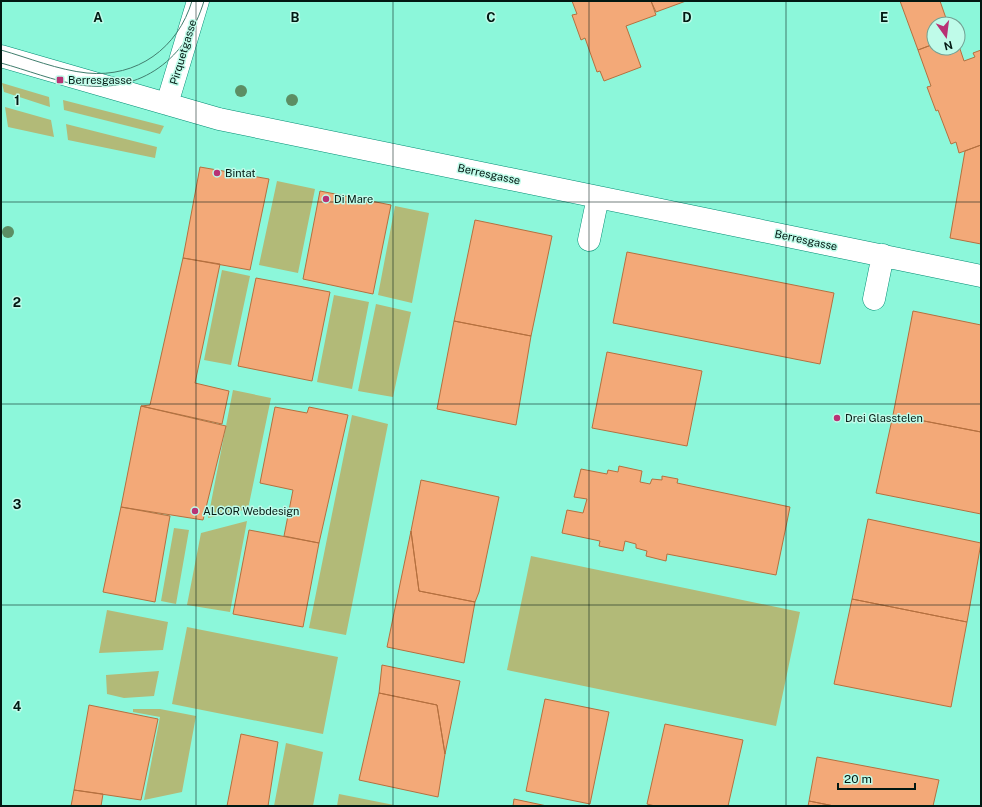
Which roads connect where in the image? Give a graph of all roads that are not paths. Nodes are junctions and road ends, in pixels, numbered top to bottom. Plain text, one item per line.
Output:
1 (198, 1) edge
2 (1, 56) edge
3 (167, 104) junction
4 (598, 197) junction
5 (589, 240) dead end
6 (883, 255) junction
7 (981, 276) edge
8 (874, 299) dead end

1 - 3 street, Pirquetgasse
2 - 3 street, Berresgasse
3 - 4 street, Berresgasse
4 - 5 street
4 - 6 street, Berresgasse
6 - 7 street, Berresgasse
6 - 8 street

